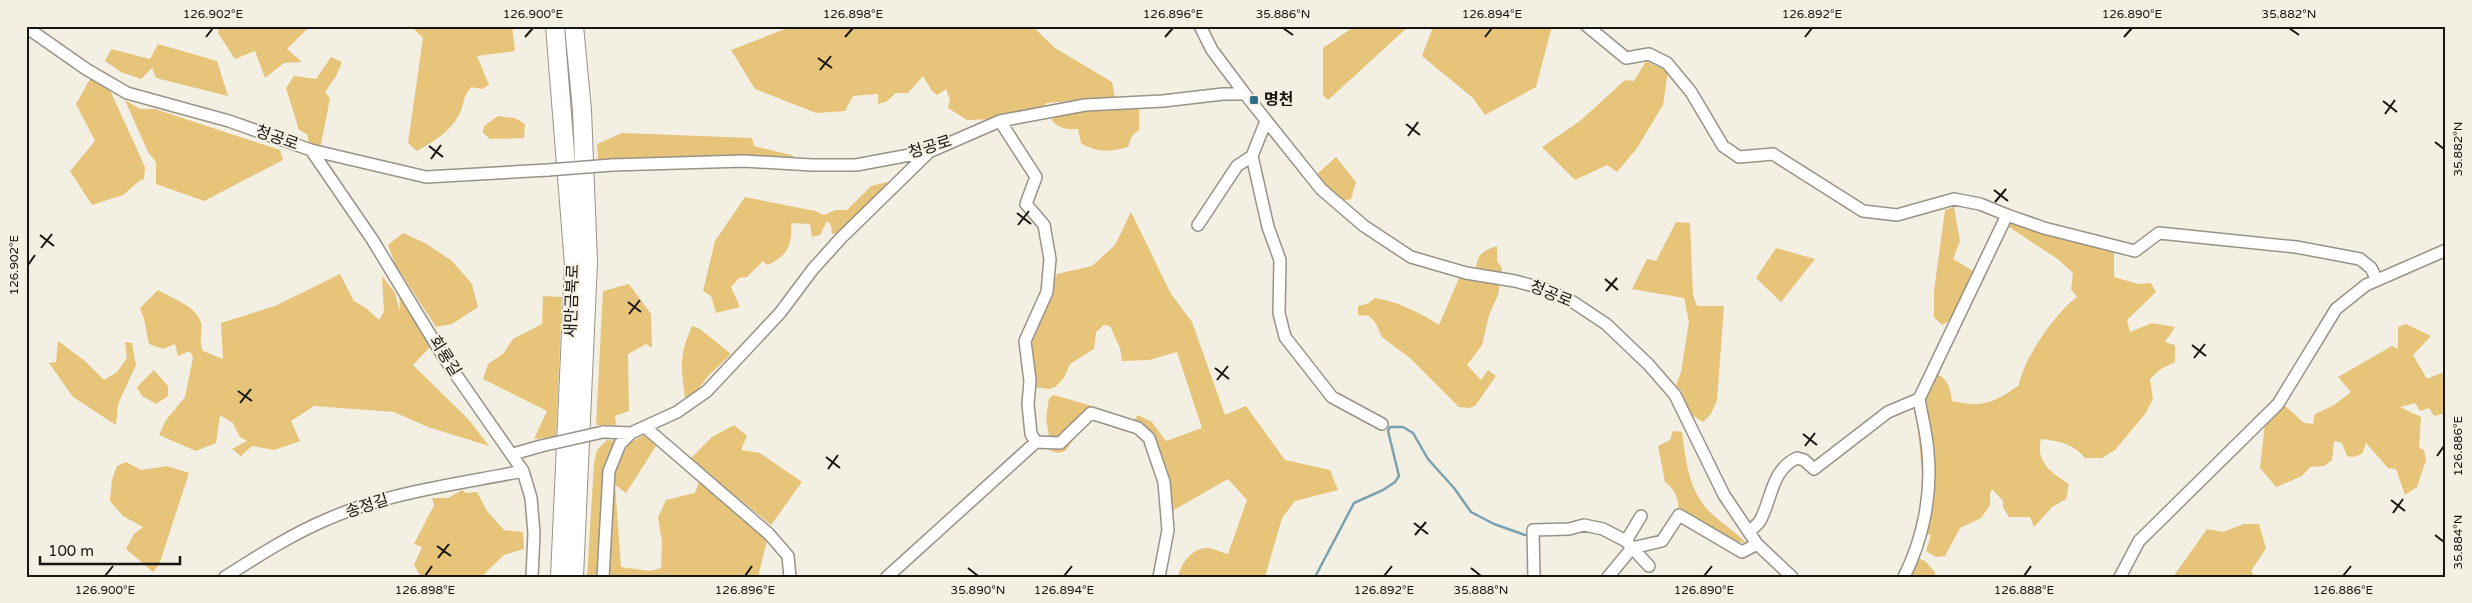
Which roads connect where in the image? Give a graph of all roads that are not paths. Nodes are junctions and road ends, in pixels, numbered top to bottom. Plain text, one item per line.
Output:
1 (555, 26) edge
2 (574, 26) edge
3 (1200, 26) edge
4 (1587, 26) edge
5 (26, 27) edge
6 (1245, 94) junction
7 (1000, 121) junction
8 (1266, 121) junction
9 (311, 150) junction
10 (931, 151) junction
11 (1252, 156) junction
12 (2007, 215) junction
13 (1198, 226) dead end
14 (2446, 250) edge
15 (2377, 280) junction
16 (1919, 399) junction
17 (1382, 424) dead end
18 (645, 427) junction
19 (631, 433) junction
20 (1036, 442) junction
21 (513, 454) junction
22 (523, 471) junction
23 (1641, 516) dead end
24 (1749, 532) junction
25 (1758, 544) junction
26 (1629, 545) junction
27 (1649, 566) dead end
28 (225, 577) edge
29 (532, 577) edge
30 (560, 577) edge
31 (574, 577) edge
32 (603, 577) edge
33 (790, 577) edge
34 (887, 577) edge
35 (1159, 577) edge
36 (1534, 577) edge
37 (1608, 577) edge
38 (1792, 577) edge
39 (1904, 577) edge
40 (2120, 577) edge

1 - 30 highway, 새만금북로
2 - 31 highway, 새만금북로
3 - 6 street, 청공로
4 - 12 street
5 - 9 street, 청공로
6 - 7 street, 청공로
6 - 8 street, 청공로
7 - 10 street, 청공로
7 - 20 street
8 - 11 street
8 - 24 street, 청공로
9 - 10 street, 청공로, bridge
9 - 21 street, 회룡길
10 - 18 street
11 - 13 street
11 - 17 street
12 - 15 street
12 - 16 street
14 - 15 street
15 - 40 street
16 - 24 street
16 - 39 street
18 - 19 street
18 - 33 street
19 - 21 street, bridge
19 - 32 street
20 - 34 street
20 - 35 street
21 - 22 street, 회룡길
22 - 28 street, 송정길
22 - 29 street, 회룡길
23 - 26 street
24 - 25 street, 청공로
25 - 26 street
25 - 38 street, 청공로
26 - 27 street
26 - 36 street
26 - 37 street

